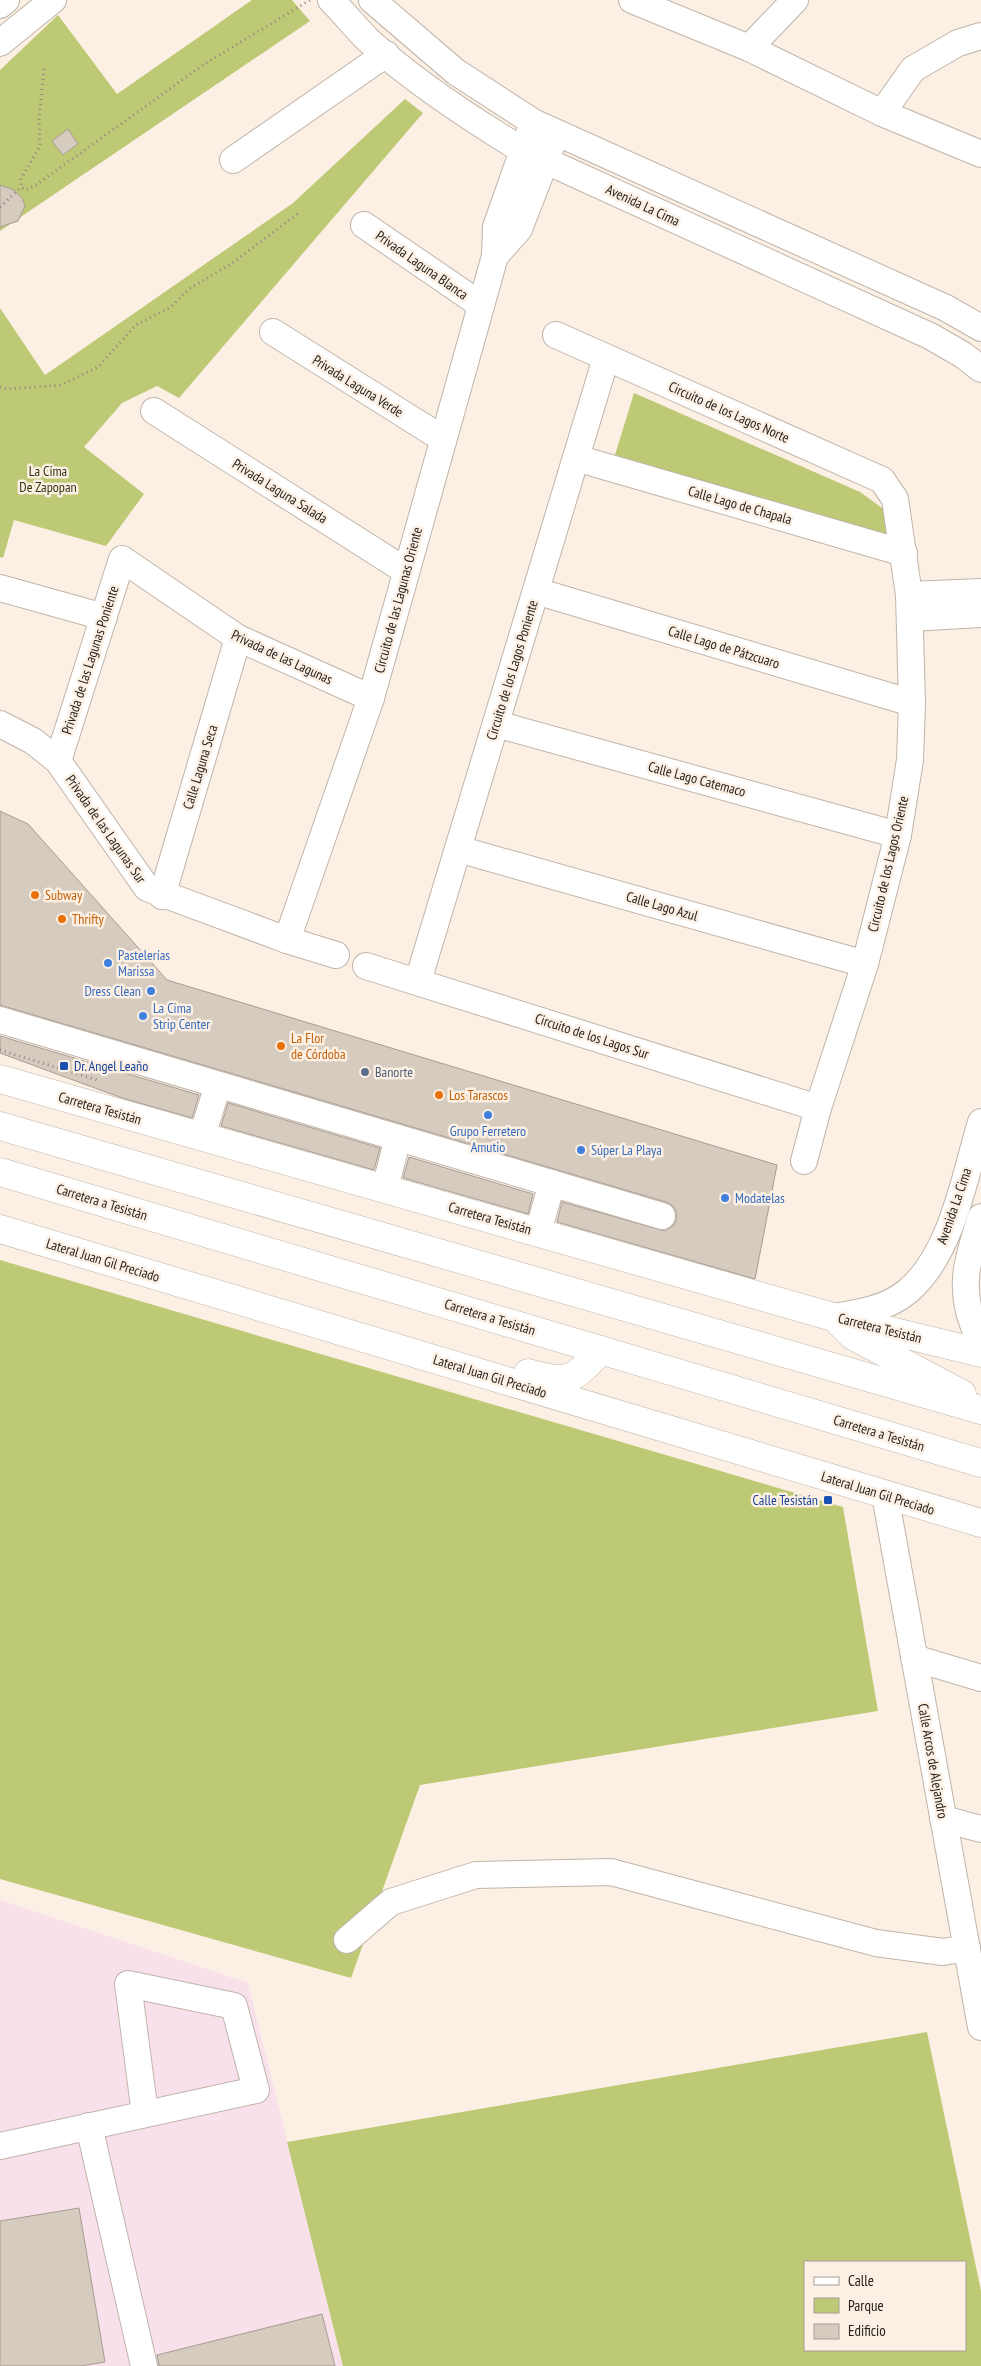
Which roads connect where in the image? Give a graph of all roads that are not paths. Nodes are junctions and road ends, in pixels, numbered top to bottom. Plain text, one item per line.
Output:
1 (6, 0) edge
2 (53, 0) edge
3 (332, 0) edge
4 (372, 0) edge
5 (632, 0) edge
6 (795, 0) edge
7 (0, 5) edge
8 (981, 36) edge
9 (0, 43) edge
10 (749, 48) junction
11 (386, 54) junction
12 (882, 114) junction
13 (544, 127) junction
14 (522, 150) junction
15 (981, 154) edge
16 (233, 160) dead end
17 (546, 161) junction
18 (364, 225) dead end
19 (495, 256) junction
20 (481, 305) junction
21 (946, 308) junction
22 (981, 316) edge
23 (981, 328) edge
24 (272, 332) dead end
25 (556, 335) dead end
26 (606, 358) junction
27 (981, 369) edge
28 (154, 411) dead end
29 (443, 439) junction
30 (576, 458) junction
31 (895, 500) joint
32 (904, 552) junction
33 (122, 560) joint
34 (406, 571) junction
35 (0, 588) edge
36 (536, 591) junction
37 (981, 592) edge
38 (909, 606) junction
39 (981, 614) edge
40 (104, 617) junction
41 (238, 638) junction
42 (371, 698) junction
43 (912, 703) junction
44 (0, 724) edge
45 (496, 724) junction
46 (58, 761) junction
47 (898, 835) junction
48 (458, 849) junction
49 (162, 896) junction
50 (287, 940) junction
51 (336, 955) dead end
52 (865, 964) junction
53 (366, 966) dead end
54 (418, 982) junction
55 (0, 1020) edge
56 (0, 1079) edge
57 (218, 1085) junction
58 (818, 1108) junction
59 (981, 1122) edge
60 (0, 1126) edge
61 (202, 1136) junction
62 (398, 1138) junction
63 (804, 1160) dead end
64 (0, 1172) edge
65 (552, 1183) junction
66 (385, 1188) junction
67 (969, 1202) edge
68 (662, 1216) dead end
69 (981, 1217) edge
70 (0, 1229) edge
71 (538, 1232) junction
72 (266, 1309) junction
73 (833, 1317) junction
74 (981, 1342) edge
75 (601, 1350) junction
76 (981, 1353) edge
77 (981, 1404) edge
78 (981, 1410) edge
79 (981, 1463) edge
80 (885, 1495) junction
81 (981, 1524) edge
82 (914, 1658) junction
83 (981, 1678) edge
84 (943, 1819) junction
85 (981, 1829) edge
86 (347, 1940) dead end
87 (973, 1963) edge
88 (981, 2028) edge
89 (145, 2114) junction
90 (89, 2126) junction
91 (0, 2146) edge
92 (144, 2366) edge

1 - 7 street
2 - 9 street
3 - 11 street, Avenida La Cima
4 - 13 street
5 - 10 street
6 - 10 street
8 - 12 street
10 - 12 street
11 - 14 street, Avenida La Cima
11 - 16 street
12 - 15 street
13 - 14 street, Circuito de las Lagunas Oriente
13 - 17 street, Circuito de las Lagunas Oriente
13 - 21 street
14 - 17 street, Avenida La Cima
14 - 19 street, Circuito de las Lagunas Oriente
17 - 19 street, Circuito de las Lagunas Oriente
17 - 27 street, Avenida La Cima
18 - 20 street, Privada Laguna Blanca
19 - 20 street, Circuito de las Lagunas Oriente
20 - 29 street, Circuito de las Lagunas Oriente
21 - 22 street
21 - 23 street
24 - 29 street, Privada Laguna Verde
25 - 26 street, Circuito de los Lagos Norte
26 - 30 street, Circuito de los Lagos Poniente
26 - 31 street, Circuito de los Lagos Norte
28 - 34 street, Privada Laguna Salada
29 - 34 street, Circuito de las Lagunas Oriente
30 - 32 street, Calle Lago de Chapala
30 - 36 street, Circuito de los Lagos Poniente
31 - 32 street, Circuito de los Lagos Oriente
32 - 38 street, Circuito de los Lagos Oriente
33 - 40 street, Privada de las Lagunas Poniente
33 - 41 street, Privada de las Lagunas
34 - 42 street, Circuito de las Lagunas Oriente
35 - 40 street
36 - 43 street, Calle Lago de Pátzcuaro
36 - 45 street, Circuito de los Lagos Poniente
37 - 38 street
38 - 39 street
38 - 43 street, Circuito de los Lagos Oriente
40 - 46 street, Privada de las Lagunas Poniente
41 - 42 street, Privada de las Lagunas
41 - 49 street, Calle Laguna Seca
42 - 50 street, Circuito de las Lagunas Oriente
43 - 47 street, Circuito de los Lagos Oriente
44 - 46 street, Privada de las Lagunas Sur
45 - 47 street, Calle Lago Catemaco
45 - 48 street, Circuito de los Lagos Poniente
46 - 49 street, Privada de las Lagunas Sur
47 - 52 street, Circuito de los Lagos Oriente
48 - 52 street, Calle Lago Azul
48 - 54 street, Circuito de los Lagos Poniente
49 - 50 street, Privada de las Lagunas Sur
50 - 51 street, Privada de las Lagunas Sur
52 - 58 street, Circuito de los Lagos Oriente
53 - 54 street, Circuito de los Lagos Sur
54 - 58 street, Circuito de los Lagos Sur
55 - 57 street
56 - 61 main road, Carretera Tesistán
57 - 61 street
57 - 62 street
58 - 63 street, Circuito de los Lagos Oriente
59 - 67 street, Avenida La Cima
60 - 78 main road
61 - 66 main road, Carretera Tesistán
62 - 65 street
62 - 66 street
64 - 75 main road, Carretera a Tesistán
65 - 68 street
65 - 71 street
66 - 71 main road, Carretera Tesistán
67 - 73 street, Avenida La Cima
69 - 74 street
70 - 72 main road, Lateral Juan Gil Preciado
71 - 73 main road, Carretera Tesistán
72 - 75 main road
72 - 80 main road, Lateral Juan Gil Preciado
73 - 76 main road, Carretera Tesistán
73 - 77 main road
75 - 79 main road, Carretera a Tesistán
80 - 81 main road, Lateral Juan Gil Preciado
80 - 82 street, Calle Arcos de Alejandro
82 - 83 street
82 - 84 street, Calle Arcos de Alejandro
84 - 85 street
84 - 87 street, Calle Arcos de Alejandro
86 - 87 street
87 - 88 street, Calle Arcos de Alejandro
89 - 89 street
89 - 90 street
90 - 91 street
90 - 92 street

